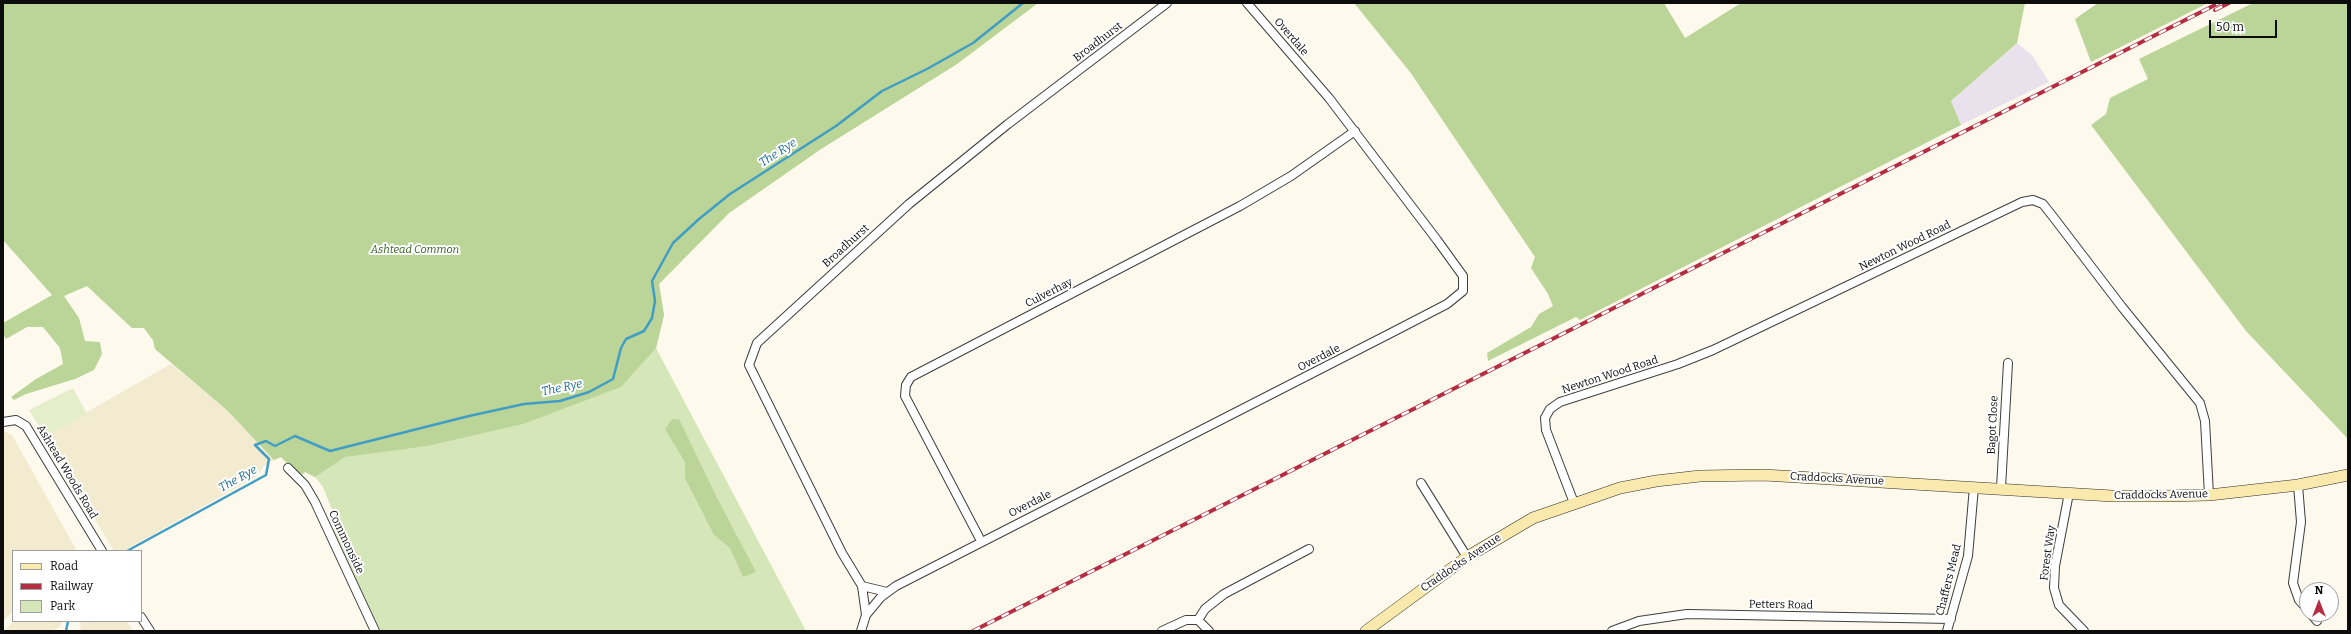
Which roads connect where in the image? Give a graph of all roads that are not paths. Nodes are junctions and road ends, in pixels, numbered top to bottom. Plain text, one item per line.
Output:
1 (1167, 3) edge
2 (1247, 3) edge
3 (1355, 131) junction
4 (2008, 363) dead end
5 (3, 422) edge
6 (288, 468) dead end
7 (2348, 475) edge
8 (1421, 483) dead end
9 (2298, 485) junction
10 (1974, 487) junction
11 (2001, 488) junction
12 (2069, 493) junction
13 (2209, 494) junction
14 (1574, 502) junction
15 (981, 542) junction
16 (1309, 549) dead end
17 (101, 550) edge
18 (1467, 557) junction
19 (862, 586) junction
20 (886, 592) junction
21 (2299, 600) edge
22 (866, 615) junction
23 (142, 619) edge
24 (1951, 619) junction
25 (1198, 620) junction
26 (150, 631) edge
27 (375, 631) edge
28 (861, 631) edge
29 (1162, 631) edge
30 (1209, 631) edge
31 (1366, 631) edge
32 (1612, 631) edge
33 (1948, 631) edge
34 (2084, 631) edge

1 - 19 street, Broadhurst
2 - 3 street, Overdale
3 - 15 street, Culverhay
3 - 15 street, Overdale
4 - 11 street, Bagot Close
5 - 17 street, Ashtead Woods Road
6 - 27 street, Commonside
7 - 9 street, Craddocks Avenue
8 - 18 street
9 - 13 street, Craddocks Avenue
9 - 21 street
10 - 11 street, Craddocks Avenue
10 - 14 street, Craddocks Avenue
10 - 24 street, Chaffers Mead
11 - 12 street, Craddocks Avenue
12 - 13 street, Craddocks Avenue
12 - 34 street, Forest Way
13 - 14 street, Newton Wood Road
14 - 18 street, Craddocks Avenue
15 - 20 street, Overdale
16 - 25 street
18 - 31 street, Craddocks Avenue
19 - 20 street
19 - 22 street, Broadhurst
20 - 22 street, Overdale
22 - 28 street, Broadhurst
23 - 26 street
24 - 32 street, Petters Road
24 - 33 street, Chaffers Mead
25 - 29 street
25 - 30 street

